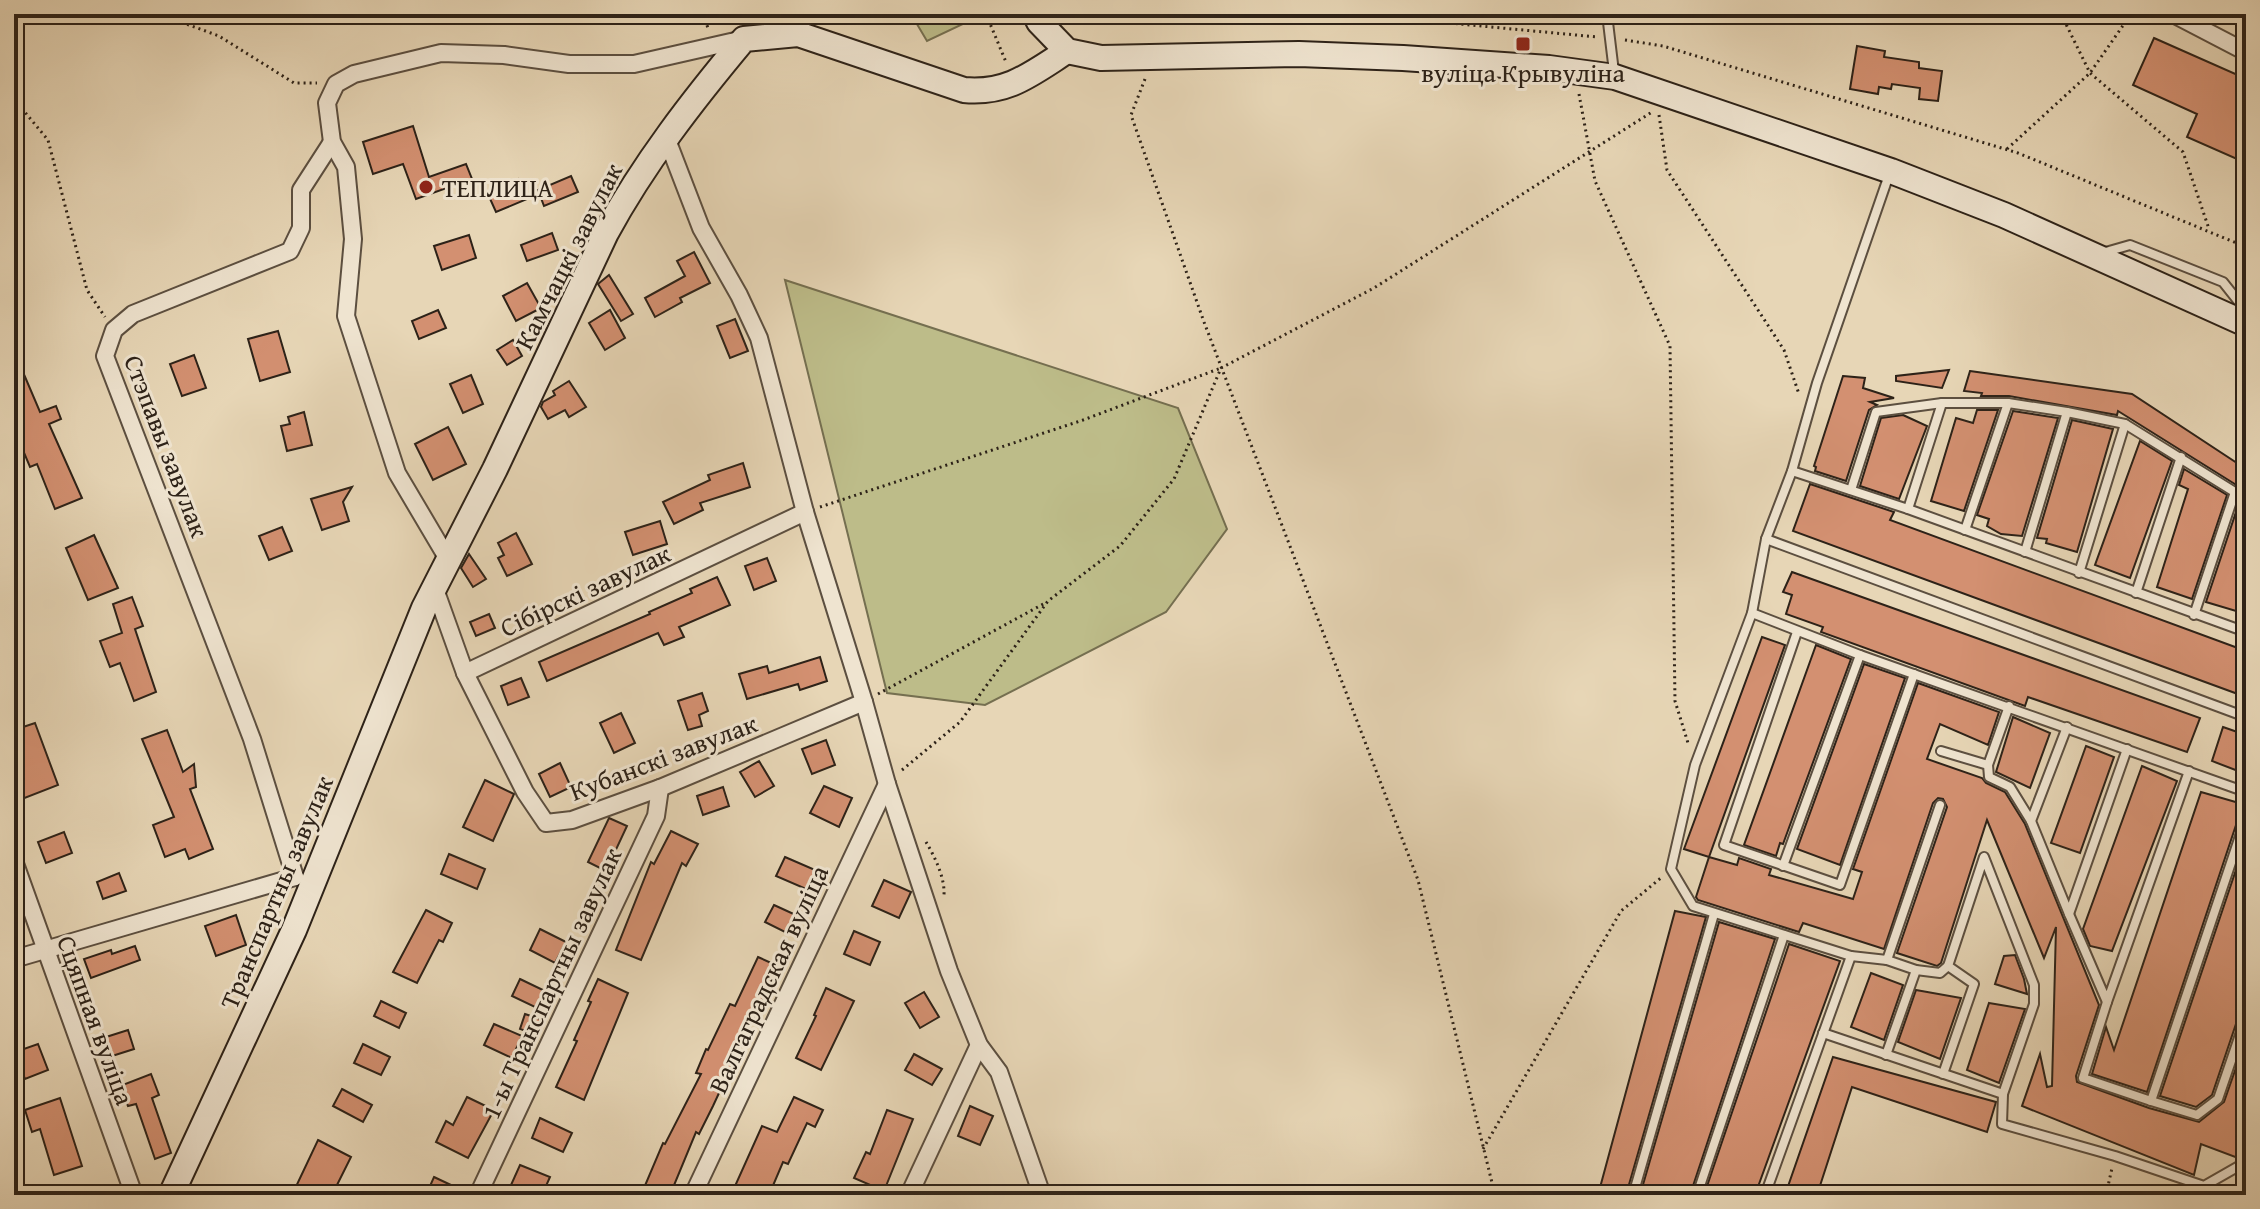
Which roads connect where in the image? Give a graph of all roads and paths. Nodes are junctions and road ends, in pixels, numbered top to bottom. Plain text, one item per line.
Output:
1 (159, 14) edge
2 (986, 14) edge
3 (1035, 14) edge
4 (1087, 14) edge
5 (1247, 14) edge
6 (1354, 14) edge
7 (1415, 14) edge
8 (1607, 14) edge
9 (2061, 14) edge
10 (2131, 14) edge
11 (2173, 14) edge
12 (1425, 21) junction
13 (1611, 38) junction
14 (744, 39) junction
15 (1067, 51) junction
16 (2246, 52) edge
17 (1153, 56) junction
18 (1574, 71) junction
19 (2090, 73) junction
20 (1615, 77) junction
21 (336, 84) junction
22 (1014, 84) junction
23 (14, 99) edge
24 (666, 137) junction
25 (332, 142) junction
26 (2006, 150) junction
27 (1590, 153) junction
28 (1891, 171) junction
29 (2209, 229) junction
30 (2246, 247) edge
31 (2094, 256) junction
32 (2246, 311) edge
33 (2246, 324) edge
34 (114, 330) junction
35 (1221, 368) junction
36 (1942, 403) junction
37 (2008, 403) junction
38 (2067, 412) junction
39 (1806, 416) junction
40 (2125, 424) junction
41 (2181, 457) junction
42 (1792, 471) junction
43 (1851, 490) junction
44 (2235, 492) junction
45 (2246, 499) edge
46 (1908, 509) junction
47 (805, 512) junction
48 (1965, 530) junction
49 (1766, 539) junction
50 (2025, 552) junction
51 (449, 561) junction
52 (2079, 573) junction
53 (2136, 593) junction
54 (429, 598) junction
55 (1048, 601) junction
56 (1752, 613) junction
57 (2194, 615) junction
58 (1797, 632) junction
59 (2246, 632) edge
60 (1860, 655) junction
61 (465, 673) junction
62 (1914, 674) junction
63 (864, 702) junction
64 (2009, 706) junction
65 (2246, 717) edge
66 (2067, 727) junction
67 (2127, 749) junction
68 (1941, 751) dead end
69 (1695, 765) junction
70 (1988, 765) junction
71 (2189, 771) junction
72 (887, 784) junction
73 (660, 788) junction
74 (2246, 792) edge
75 (1940, 805) dead end
76 (2246, 818) edge
77 (2031, 821) junction
78 (14, 861) edge
79 (1783, 866) junction
80 (1671, 869) junction
81 (304, 880) junction
82 (1714, 914) junction
83 (2069, 914) junction
84 (1784, 935) junction
85 (44, 948) junction
86 (1851, 956) junction
87 (14, 959) edge
88 (1887, 960) junction
89 (1948, 966) junction
90 (1916, 970) junction
91 (2107, 1002) junction
92 (2246, 1017) edge
93 (2244, 1028) edge
94 (1823, 1033) junction
95 (979, 1045) junction
96 (1886, 1055) junction
97 (1943, 1074) junction
98 (2003, 1094) junction
99 (2151, 1101) junction
100 (1483, 1149) junction
101 (2115, 1156) junction
102 (2246, 1162) edge
103 (134, 1195) edge
104 (171, 1195) edge
105 (478, 1195) edge
106 (693, 1195) edge
107 (909, 1195) edge
108 (1042, 1195) edge
109 (1495, 1195) edge
110 (1633, 1195) edge
111 (1697, 1195) edge
112 (1765, 1195) edge
113 (2106, 1195) edge

1 - 21 path
2 - 22 path
3 - 15 main road
4 - 5 path
6 - 12 path
7 - 12 path
8 - 13 lane
9 - 19 path
10 - 19 path
11 - 16 street
12 - 13 path
13 - 20 lane
13 - 26 path
14 - 21 street
14 - 22 main road
14 - 24 main road, Камчацкі завулак
15 - 17 main road
15 - 22 main road
17 - 18 main road
17 - 35 path
18 - 20 main road
18 - 27 path
19 - 26 path
19 - 29 path
20 - 28 main road
21 - 25 street
23 - 34 path
24 - 47 street
24 - 51 main road, Камчацкі завулак
25 - 34 street, Стэпавы завулак
25 - 51 street
26 - 29 path
27 - 35 path
27 - 39 path
27 - 69 path
28 - 31 main road
28 - 39 lane
29 - 30 path
31 - 32 lane
31 - 33 main road
34 - 81 street, Стэпавы завулак
35 - 47 path
35 - 55 path
35 - 100 path
36 - 37 lane
36 - 43 lane
36 - 46 lane
37 - 38 lane
37 - 48 lane
38 - 40 lane
38 - 50 lane
39 - 42 lane
40 - 41 lane
40 - 52 lane
41 - 44 lane
41 - 53 lane
42 - 43 lane
42 - 49 lane
43 - 46 lane
44 - 45 lane
44 - 57 lane
46 - 48 lane
47 - 61 street, Сібірскі завулак
47 - 63 street
48 - 50 lane
49 - 56 lane
49 - 65 lane
50 - 52 lane
51 - 54 main road, Камчацкі завулак
52 - 53 lane
53 - 57 lane
54 - 61 street
54 - 81 main road, Транспартны завулак
55 - 63 path
55 - 72 path
56 - 58 lane
56 - 69 lane
57 - 59 lane
58 - 60 lane
58 - 79 lane
60 - 62 lane
60 - 79 lane
61 - 73 street, Кубанскі завулак
62 - 64 lane
62 - 79 lane
63 - 72 street
63 - 73 street, Кубанскі завулак
64 - 66 lane
64 - 70 lane
66 - 67 lane
66 - 77 lane
67 - 71 lane
67 - 83 lane
68 - 70 lane
69 - 80 lane
70 - 77 lane
71 - 74 lane
71 - 91 lane
72 - 95 street
72 - 106 street, Валгаградская вуліца
73 - 105 street, 1-ы Транспартны завулак
75 - 88 lane
76 - 99 lane
77 - 83 lane
78 - 85 street, Сцяпная вуліца
80 - 82 lane
80 - 100 path
81 - 85 street
81 - 104 main road, Транспартны завулак
82 - 84 lane
82 - 110 lane
83 - 91 lane
84 - 86 lane
84 - 111 lane
85 - 87 street
85 - 103 street, Сцяпная вуліца
86 - 88 lane
86 - 94 lane
88 - 90 lane
89 - 90 lane
89 - 97 lane
89 - 98 lane
90 - 96 lane
91 - 99 lane
92 - 93 lane
93 - 99 lane
94 - 96 lane
94 - 112 lane
95 - 107 street
95 - 108 street
96 - 97 lane
97 - 98 lane
98 - 101 lane
100 - 109 path
101 - 102 lane
101 - 113 path

